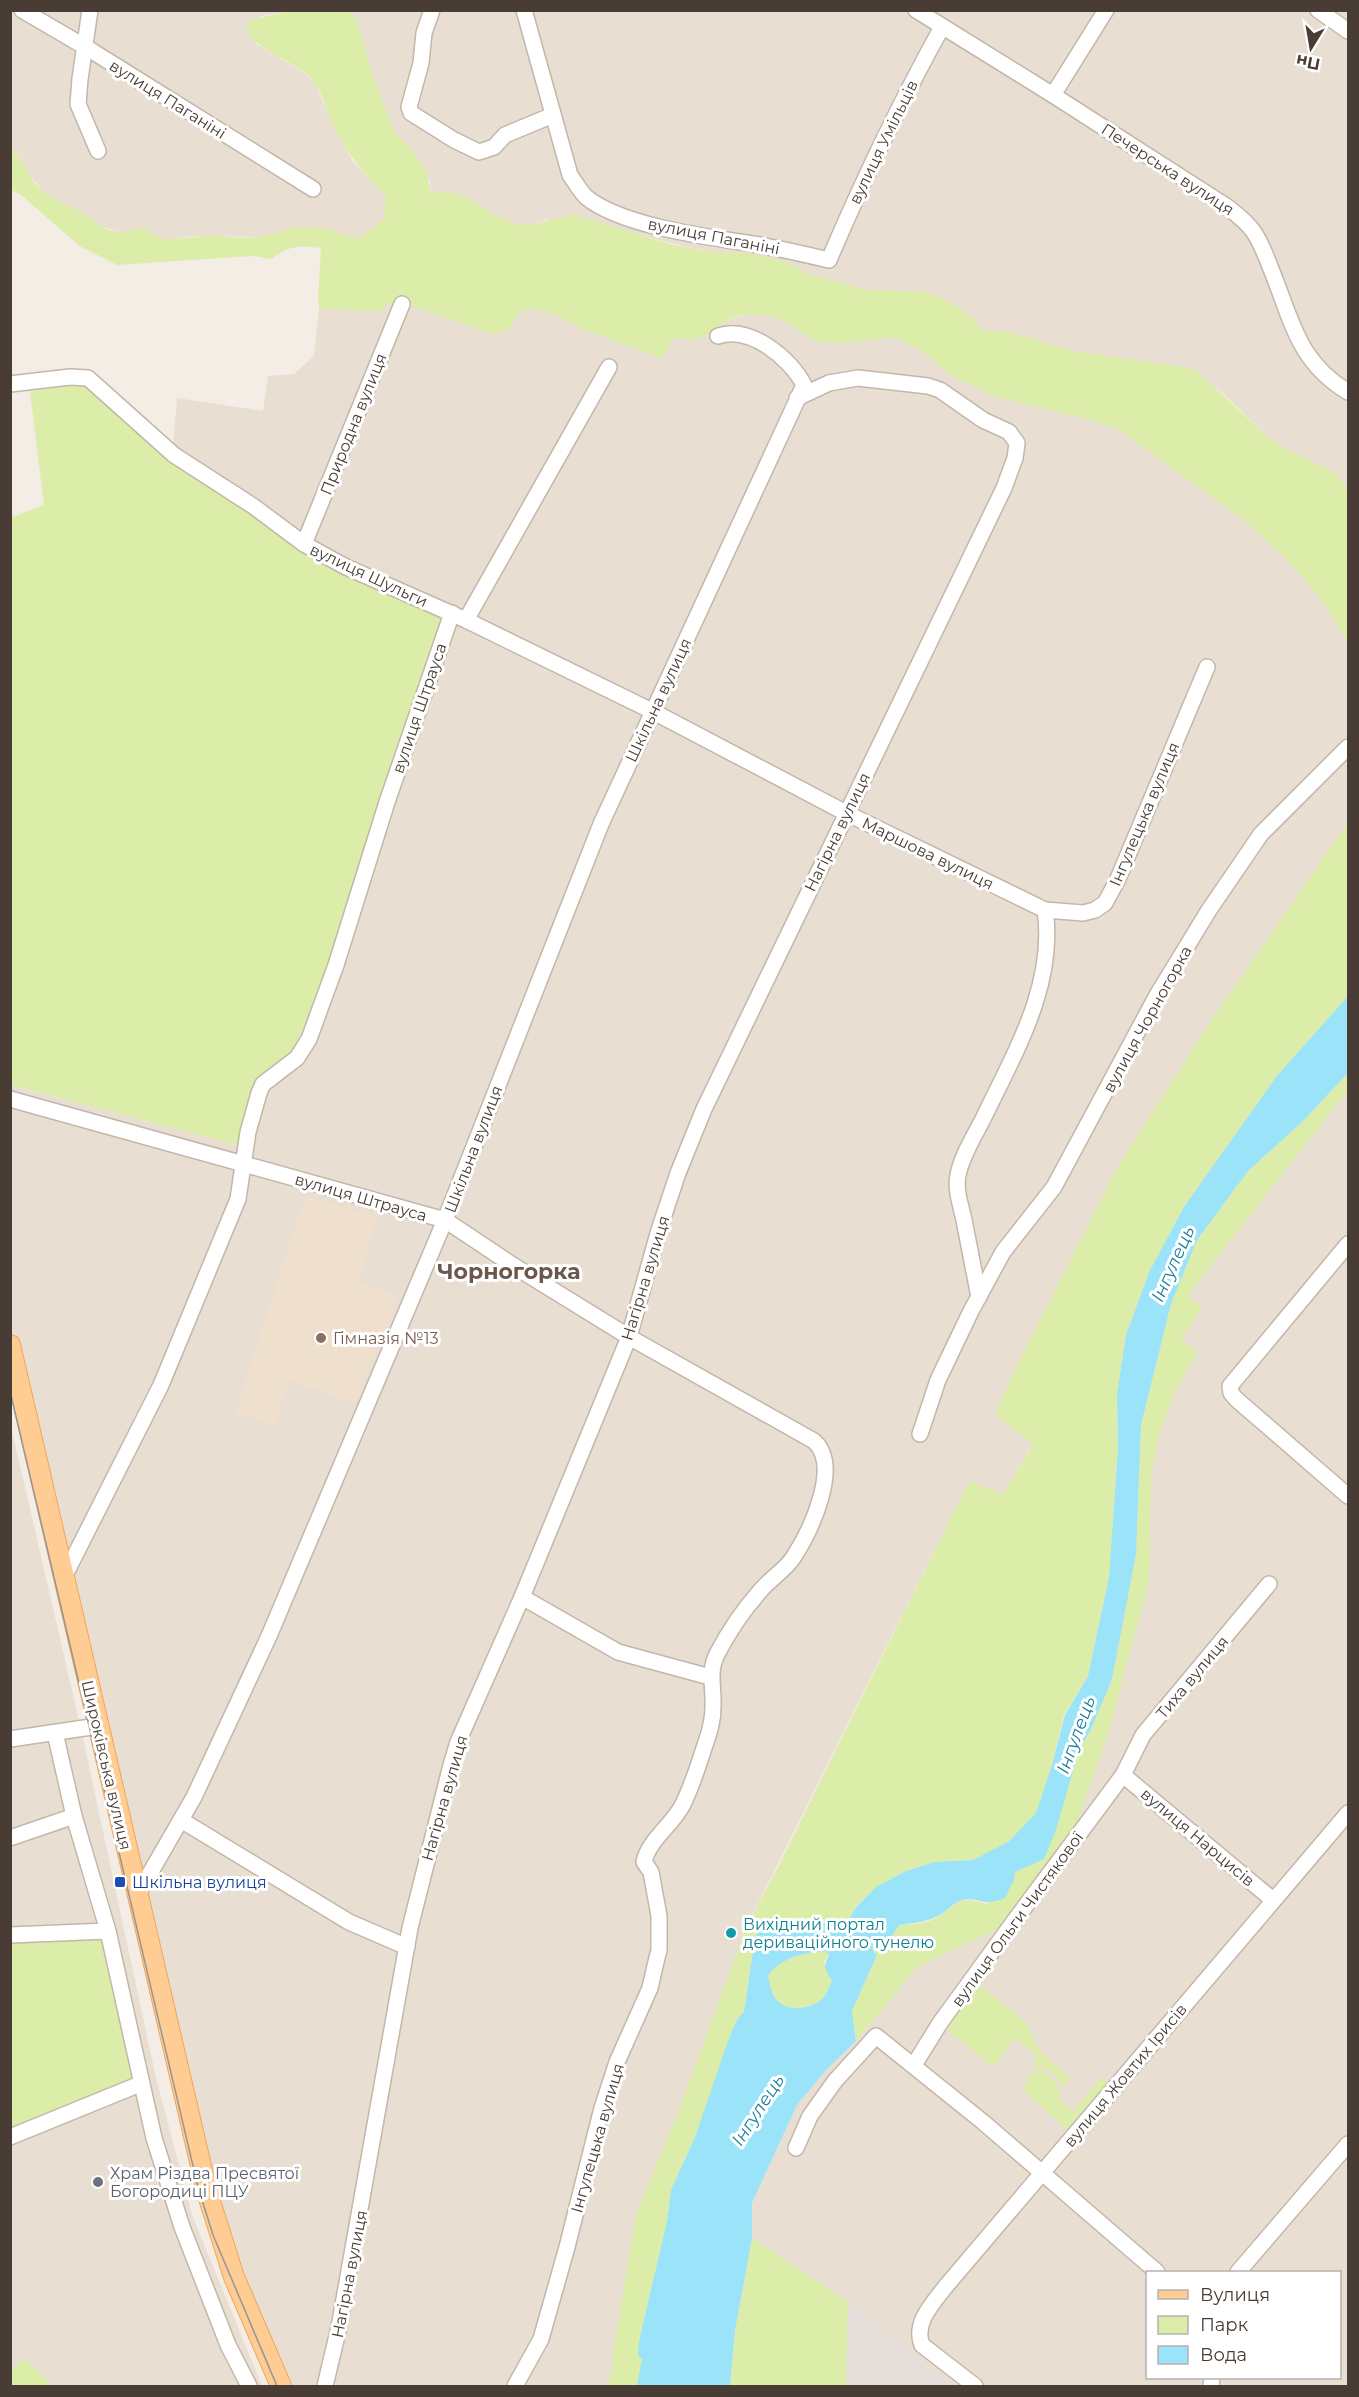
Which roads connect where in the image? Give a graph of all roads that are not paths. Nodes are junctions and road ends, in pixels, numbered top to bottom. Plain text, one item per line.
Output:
1 (22, 10) edge
2 (90, 10) edge
3 (432, 10) edge
4 (524, 10) edge
5 (916, 10) edge
6 (1106, 10) edge
7 (1318, 10) edge
8 (942, 27) junction
9 (1348, 31) edge
10 (85, 46) junction
11 (1053, 95) junction
12 (553, 115) junction
13 (98, 151) dead end
14 (312, 189) dead end
15 (829, 260) joint
16 (402, 304) dead end
17 (718, 336) dead end
18 (609, 368) dead end
19 (10, 384) edge
20 (801, 392) junction
21 (1348, 392) edge
22 (304, 544) junction
23 (452, 613) junction
24 (466, 620) junction
25 (1207, 667) dead end
26 (652, 711) junction
27 (1348, 747) edge
28 (846, 813) junction
29 (1045, 910) junction
30 (10, 1100) edge
31 (245, 1164) junction
32 (445, 1220) junction
33 (1348, 1244) edge
34 (979, 1297) junction
35 (629, 1337) junction
36 (10, 1345) edge
37 (920, 1434) dead end
38 (814, 1441) joint
39 (1348, 1496) edge
40 (64, 1576) junction
41 (1269, 1584) dead end
42 (522, 1598) junction
43 (710, 1677) junction
44 (98, 1726) junction
45 (55, 1733) junction
46 (10, 1739) edge
47 (1123, 1775) junction
48 (1348, 1813) edge
49 (74, 1816) junction
50 (181, 1820) junction
51 (10, 1838) edge
52 (138, 1894) junction
53 (1274, 1900) junction
54 (108, 1931) junction
55 (10, 1935) edge
56 (407, 1947) junction
57 (914, 2065) junction
58 (140, 2084) junction
59 (10, 2137) edge
60 (1348, 2144) edge
61 (796, 2148) dead end
62 (1042, 2174) junction
63 (1156, 2271) edge
64 (1239, 2271) edge
65 (249, 2386) edge
66 (281, 2386) edge
67 (326, 2386) edge
68 (514, 2386) edge
69 (975, 2386) edge

1 - 10 street, вулиця Паганіні
2 - 10 street
3 - 12 street
4 - 12 street, вулиця Паганіні
5 - 8 street, Печерська вулиця
6 - 11 street
7 - 9 street
8 - 11 street, Печерська вулиця
8 - 15 street, вулиця Умільців
10 - 13 street
10 - 14 street, вулиця Паганіні
11 - 21 street, Печерська вулиця
12 - 15 street, вулиця Паганіні
16 - 22 street, Природна вулиця
17 - 20 street
18 - 24 street
19 - 22 street, вулиця Шульги
20 - 26 street, Шкільна вулиця
20 - 28 street, Нагірна вулиця
22 - 23 street, вулиця Шульги
23 - 24 street, вулиця Шульги
23 - 31 street, вулиця Штрауса
24 - 26 street, вулиця Шульги
25 - 29 street, Інгулецька вулиця
26 - 28 street, Маршова вулиця
26 - 32 street, Шкільна вулиця
27 - 34 street, вулиця Чорногорка
28 - 29 street, Маршова вулиця
28 - 35 street, Нагірна вулиця
29 - 34 street
30 - 31 street, вулиця Штрауса
31 - 32 street, вулиця Штрауса
31 - 40 street
32 - 35 street, вулиця Штрауса
32 - 50 street, Шкільна вулиця
33 - 39 street
34 - 37 street, вулиця Чорногорка
35 - 38 street, вулиця Штрауса
35 - 42 street, Нагірна вулиця
36 - 40 main road, Широківська вулиця
38 - 43 street, Інгулецька вулиця
40 - 44 main road, Широківська вулиця
41 - 47 street, Тиха вулиця
42 - 43 street
42 - 56 street, Нагірна вулиця
43 - 68 street, Інгулецька вулиця
44 - 45 street
44 - 52 main road, Широківська вулиця
45 - 46 street
45 - 49 street
47 - 53 street, вулиця Нарцисів
47 - 57 street, вулиця Ольги Чистякової
48 - 53 street, вулиця Жовтих Ірисів
49 - 51 street
49 - 54 street
50 - 52 street, Шкільна вулиця
50 - 56 street
52 - 66 main road, Широківська вулиця
53 - 62 street, вулиця Жовтих Ірисів
54 - 55 street
54 - 58 street
56 - 67 street, Нагірна вулиця
57 - 61 street
57 - 62 street
58 - 59 street
58 - 65 street
60 - 64 street
62 - 63 street
62 - 69 street, вулиця Жовтих Ірисів

